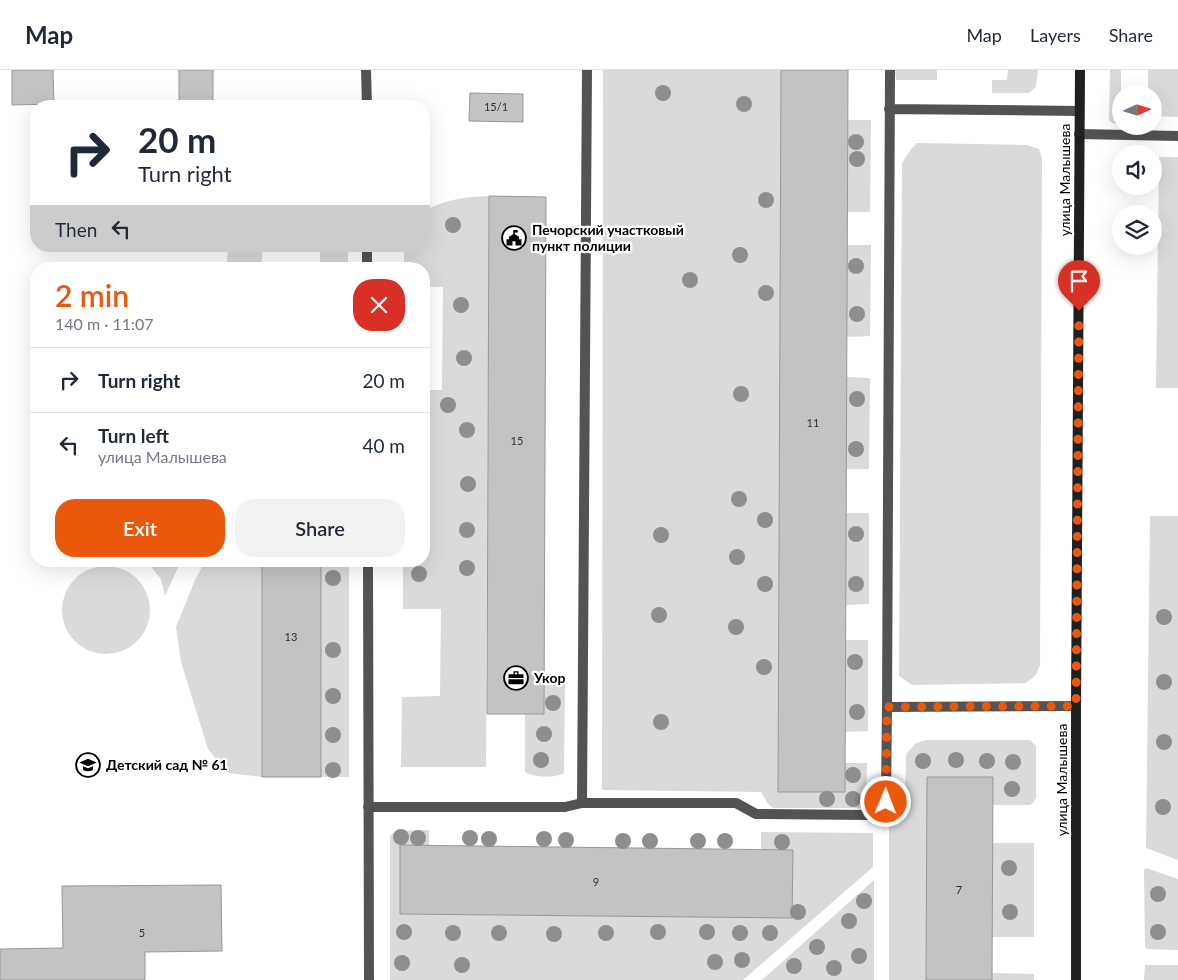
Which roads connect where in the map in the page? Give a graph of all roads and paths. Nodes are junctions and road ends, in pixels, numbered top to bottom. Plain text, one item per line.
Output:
1 (366, 70) edge
2 (587, 70) edge
3 (890, 70) edge
4 (1080, 70) edge
5 (367, 100) edge
6 (889, 109) junction
7 (1080, 111) junction
8 (1079, 134) junction
9 (1178, 136) edge
10 (368, 567) edge
11 (1076, 706) junction
12 (887, 707) junction
13 (582, 803) junction
14 (368, 807) junction
15 (369, 980) edge
16 (1076, 980) edge

1 - 5 lane
2 - 13 lane
3 - 6 lane
4 - 7 street, улица Малышева
6 - 7 lane
6 - 12 lane
7 - 8 street, улица Малышева
8 - 9 lane
8 - 11 street, улица Малышева
10 - 14 lane
11 - 12 lane
11 - 16 street, улица Малышева
12 - 13 lane
13 - 14 lane
14 - 15 lane

